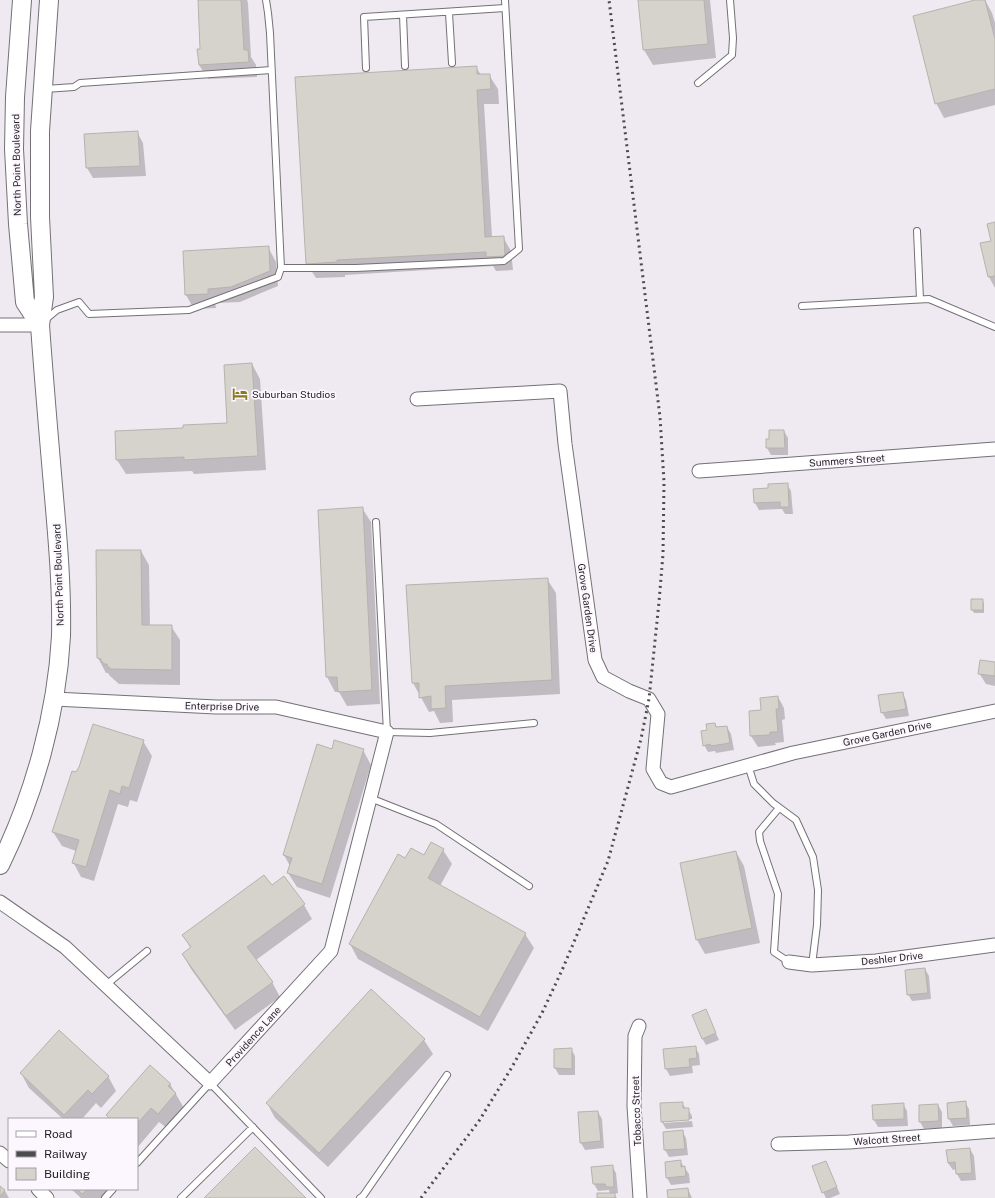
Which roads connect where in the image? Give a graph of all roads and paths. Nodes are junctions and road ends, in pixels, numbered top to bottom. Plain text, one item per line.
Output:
1 (22, 0) edge
2 (49, 0) edge
3 (266, 0) edge
4 (505, 0) edge
5 (730, 0) edge
6 (505, 8) junction
7 (449, 13) junction
8 (403, 15) junction
9 (452, 63) dead end
10 (405, 66) dead end
11 (366, 68) dead end
12 (271, 70) junction
13 (698, 82) dead end
14 (42, 89) junction
15 (917, 231) dead end
16 (281, 268) junction
17 (920, 300) junction
18 (802, 306) dead end
19 (0, 325) edge
20 (40, 325) junction
21 (995, 327) edge
22 (418, 399) dead end
23 (995, 449) edge
24 (699, 471) dead end
25 (376, 522) dead end
26 (54, 699) junction
27 (995, 711) edge
28 (534, 723) dead end
29 (387, 732) junction
30 (748, 765) junction
31 (370, 798) junction
32 (779, 808) junction
33 (0, 865) edge
34 (529, 886) dead end
35 (0, 902) edge
36 (995, 945) edge
37 (147, 951) dead end
38 (789, 962) joint
39 (812, 965) junction
40 (106, 985) junction
41 (640, 1026) dead end
42 (446, 1075) dead end
43 (210, 1083) junction
44 (252, 1127) junction
45 (995, 1131) edge
46 (778, 1144) dead end
47 (0, 1152) edge
48 (8, 1160) edge
49 (138, 1162) edge
50 (39, 1190) edge
51 (112, 1190) edge
52 (48, 1198) edge
53 (105, 1198) edge
54 (181, 1198) edge
55 (321, 1198) edge
56 (360, 1198) edge
57 (640, 1198) edge

1 - 20 main road, North Point Boulevard
2 - 14 main road, North Point Boulevard
3 - 12 lane
4 - 6 lane
5 - 13 lane
6 - 7 lane
6 - 16 lane
7 - 8 lane
7 - 9 lane
8 - 10 lane
8 - 11 lane
12 - 14 lane
12 - 16 lane
14 - 20 main road, North Point Boulevard
15 - 17 lane
16 - 20 lane
17 - 18 lane
17 - 21 lane
19 - 20 street
20 - 26 main road, North Point Boulevard
22 - 30 street, Grove Garden Drive
23 - 24 street, Summers Street
25 - 29 lane
26 - 29 street, Enterprise Drive
26 - 33 main road, North Point Boulevard
27 - 30 street, Grove Garden Drive
28 - 29 lane
29 - 31 street, Providence Lane
30 - 32 lane
31 - 34 lane
31 - 43 street, Providence Lane
32 - 38 lane
32 - 39 lane
35 - 40 street
36 - 39 street, Deshler Drive
37 - 40 lane
38 - 39 street, Deshler Drive
40 - 43 street
41 - 57 street, Tobacco Street
42 - 56 lane
43 - 44 lane
43 - 49 lane
44 - 54 lane
44 - 55 lane
45 - 46 street, Walcott Street
47 - 48 street
50 - 52 street
51 - 53 lane

